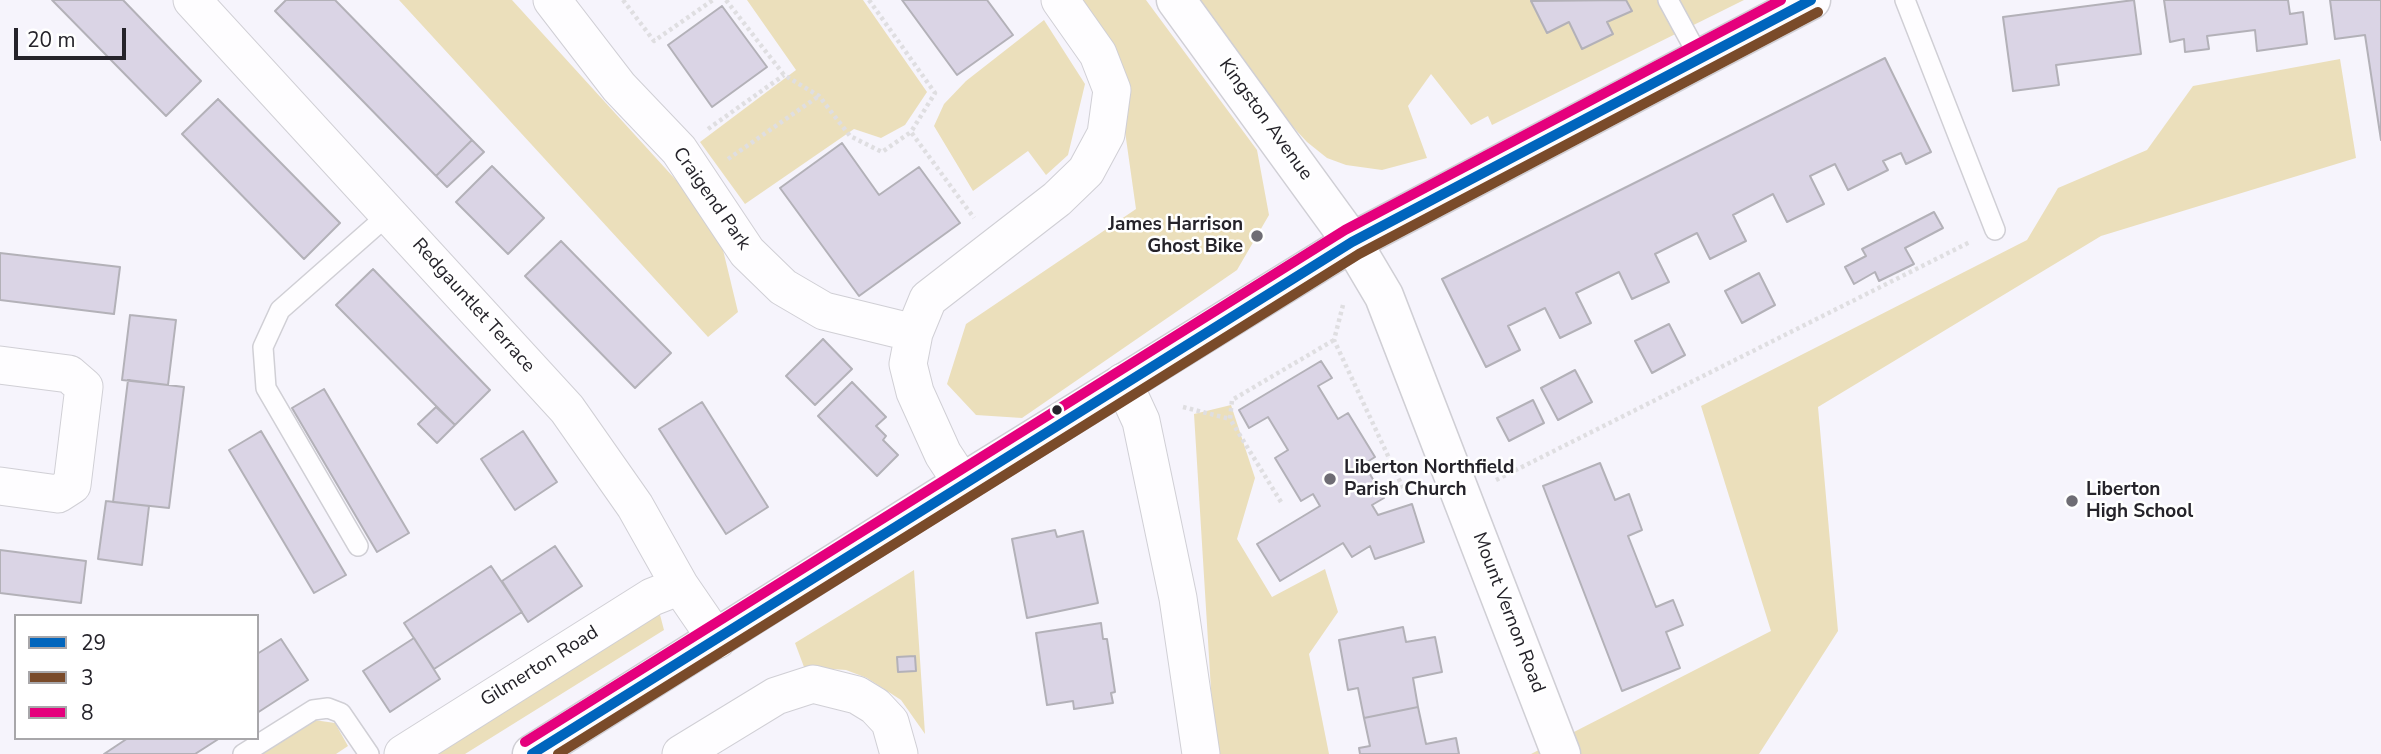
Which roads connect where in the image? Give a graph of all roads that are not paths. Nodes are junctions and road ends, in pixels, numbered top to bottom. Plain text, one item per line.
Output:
1 (192, 0) edge
2 (552, 0) edge
3 (1060, 0) edge
4 (1176, 0) edge
5 (1668, 0) edge
6 (1811, 0) edge
7 (1905, 0) edge
8 (1699, 57) junction
9 (389, 214) junction
10 (1995, 230) road end
11 (1353, 242) junction
12 (914, 333) junction
13 (0, 365) edge
14 (1123, 382) junction
15 (961, 483) junction
16 (0, 486) edge
17 (358, 546) dead end
18 (680, 586) junction
19 (716, 640) junction
20 (243, 754) edge
21 (369, 754) edge
22 (403, 754) edge
23 (532, 754) edge
24 (681, 754) edge
25 (899, 754) edge
26 (1201, 754) edge
27 (1561, 754) edge

1 - 9 street, Redgauntlet Terrace
2 - 12 street, Craigend Park
3 - 12 street
4 - 11 main road, Kingston Avenue
5 - 8 lane
6 - 8 main road
7 - 10 lane
8 - 11 main road
9 - 17 lane
9 - 18 street, Redgauntlet Terrace
11 - 14 main road
11 - 27 main road, Mount Vernon Road
12 - 15 street
13 - 16 street
14 - 15 main road
14 - 26 street
15 - 19 main road
18 - 19 street, Redgauntlet Terrace
18 - 22 street, Gilmerton Road
19 - 23 main road
20 - 21 lane
24 - 25 street

